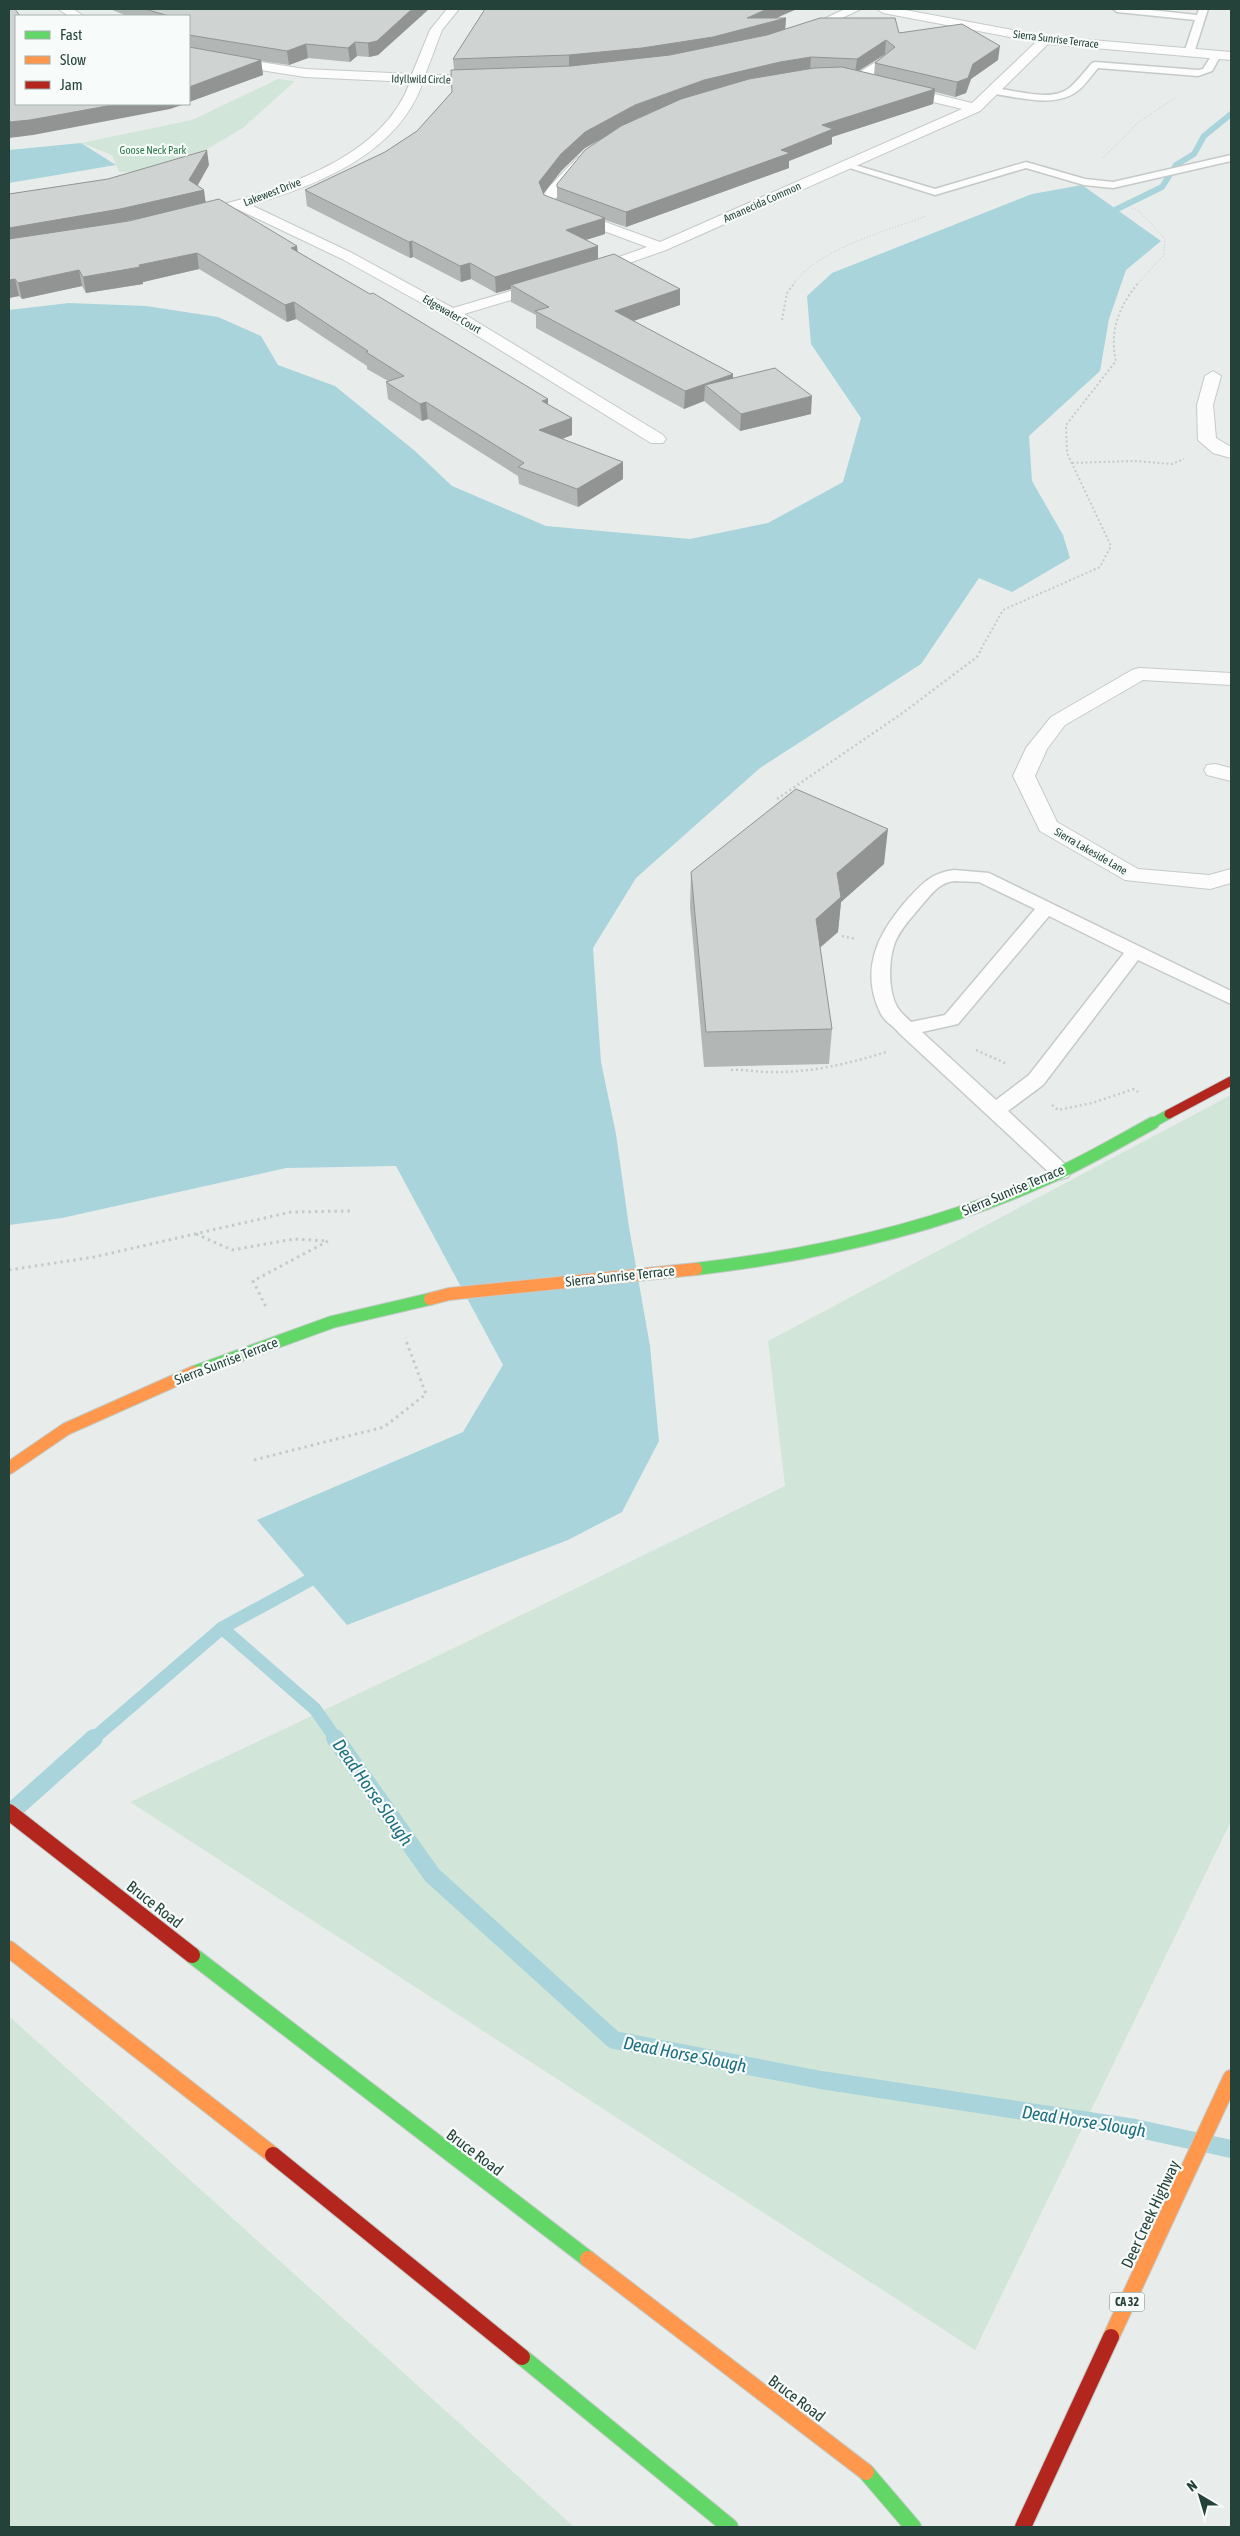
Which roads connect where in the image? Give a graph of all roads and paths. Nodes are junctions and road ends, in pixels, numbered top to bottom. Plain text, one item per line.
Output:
1 (64, 9) edge
2 (453, 9) edge
3 (855, 9) edge
4 (883, 9) edge
5 (1116, 9) edge
6 (1202, 13) edge
7 (76, 15) edge
8 (788, 36) edge
9 (1044, 40) junction
10 (1189, 52) junction
11 (1216, 55) junction
12 (1231, 56) edge
13 (190, 57) edge
14 (886, 60) edge
15 (418, 78) junction
16 (505, 78) edge
17 (994, 91) junction
18 (1182, 93) dead end
19 (1030, 95) junction
20 (1045, 103) dead end
21 (976, 108) junction
22 (591, 152) edge
23 (1231, 158) edge
24 (1096, 160) dead end
25 (845, 165) junction
26 (239, 205) junction
27 (1131, 207) dead end
28 (930, 214) dead end
29 (186, 218) edge
30 (661, 247) junction
31 (580, 274) edge
32 (562, 280) edge
33 (451, 313) junction
34 (782, 320) dead end
35 (1213, 376) dead end
36 (657, 438) dead end
37 (1231, 453) edge
38 (1175, 462) dead end
39 (1072, 463) junction
40 (1231, 679) edge
41 (777, 799) dead end
42 (1231, 876) edge
43 (1046, 908) junction
44 (842, 936) dead end
45 (1135, 950) junction
46 (882, 964) junction
47 (1231, 998) edge
48 (906, 1029) junction
49 (925, 1046) junction
50 (731, 1070) dead end
51 (1231, 1081) edge
52 (1030, 1084) junction
53 (1138, 1092) dead end
54 (995, 1111) junction
55 (1061, 1172) junction
56 (350, 1211) dead end
57 (195, 1234) junction
58 (9, 1270) edge
59 (393, 1308) junction
60 (269, 1313) dead end
61 (254, 1460) dead end
62 (9, 1468) edge
63 (9, 1812) edge
64 (9, 1948) edge
65 (1231, 2078) edge
66 (730, 2527) edge
67 (913, 2527) edge
68 (1023, 2527) edge

1 - 7 street
2 - 15 street, Lakewest Drive
3 - 8 street
4 - 9 street, Sierra Sunrise Terrace
5 - 6 lane
6 - 10 lane
9 - 10 street, Sierra Sunrise Terrace
9 - 17 street, Amanecida Common
10 - 11 street, Sierra Sunrise Terrace
11 - 12 street, Sierra Sunrise Terrace
11 - 19 lane
13 - 15 street, Idyllwild Circle
14 - 21 street
15 - 16 street, Idyllwild Circle
15 - 26 street, Lakewest Drive
17 - 19 lane
17 - 21 street, Amanecida Common
18 - 24 path
19 - 20 lane
21 - 25 street, Amanecida Common
22 - 30 street
23 - 25 lane
25 - 30 street, Amanecida Common
26 - 29 street, Lakewest Drive
26 - 33 street, Edgewater Court
27 - 39 path
28 - 34 path
30 - 31 street, Amanecida Common
32 - 33 street
33 - 36 street, Edgewater Court
35 - 37 street
38 - 39 path
39 - 41 path
40 - 42 street, Sierra Lakeside Lane
43 - 45 lane
43 - 46 lane
43 - 48 lane
44 - 46 path
45 - 47 lane
45 - 52 lane
46 - 48 lane
48 - 49 lane
49 - 50 path
49 - 52 path
49 - 54 lane
51 - 55 main road, Sierra Sunrise Terrace
52 - 53 path
52 - 54 lane
54 - 55 lane
55 - 59 main road, Sierra Sunrise Terrace
56 - 57 path
57 - 58 path
57 - 60 path
59 - 61 path
59 - 62 main road, Sierra Sunrise Terrace
63 - 67 main road, Bruce Road
64 - 66 main road
65 - 68 main road, Deer Creek Highway / CA 32

